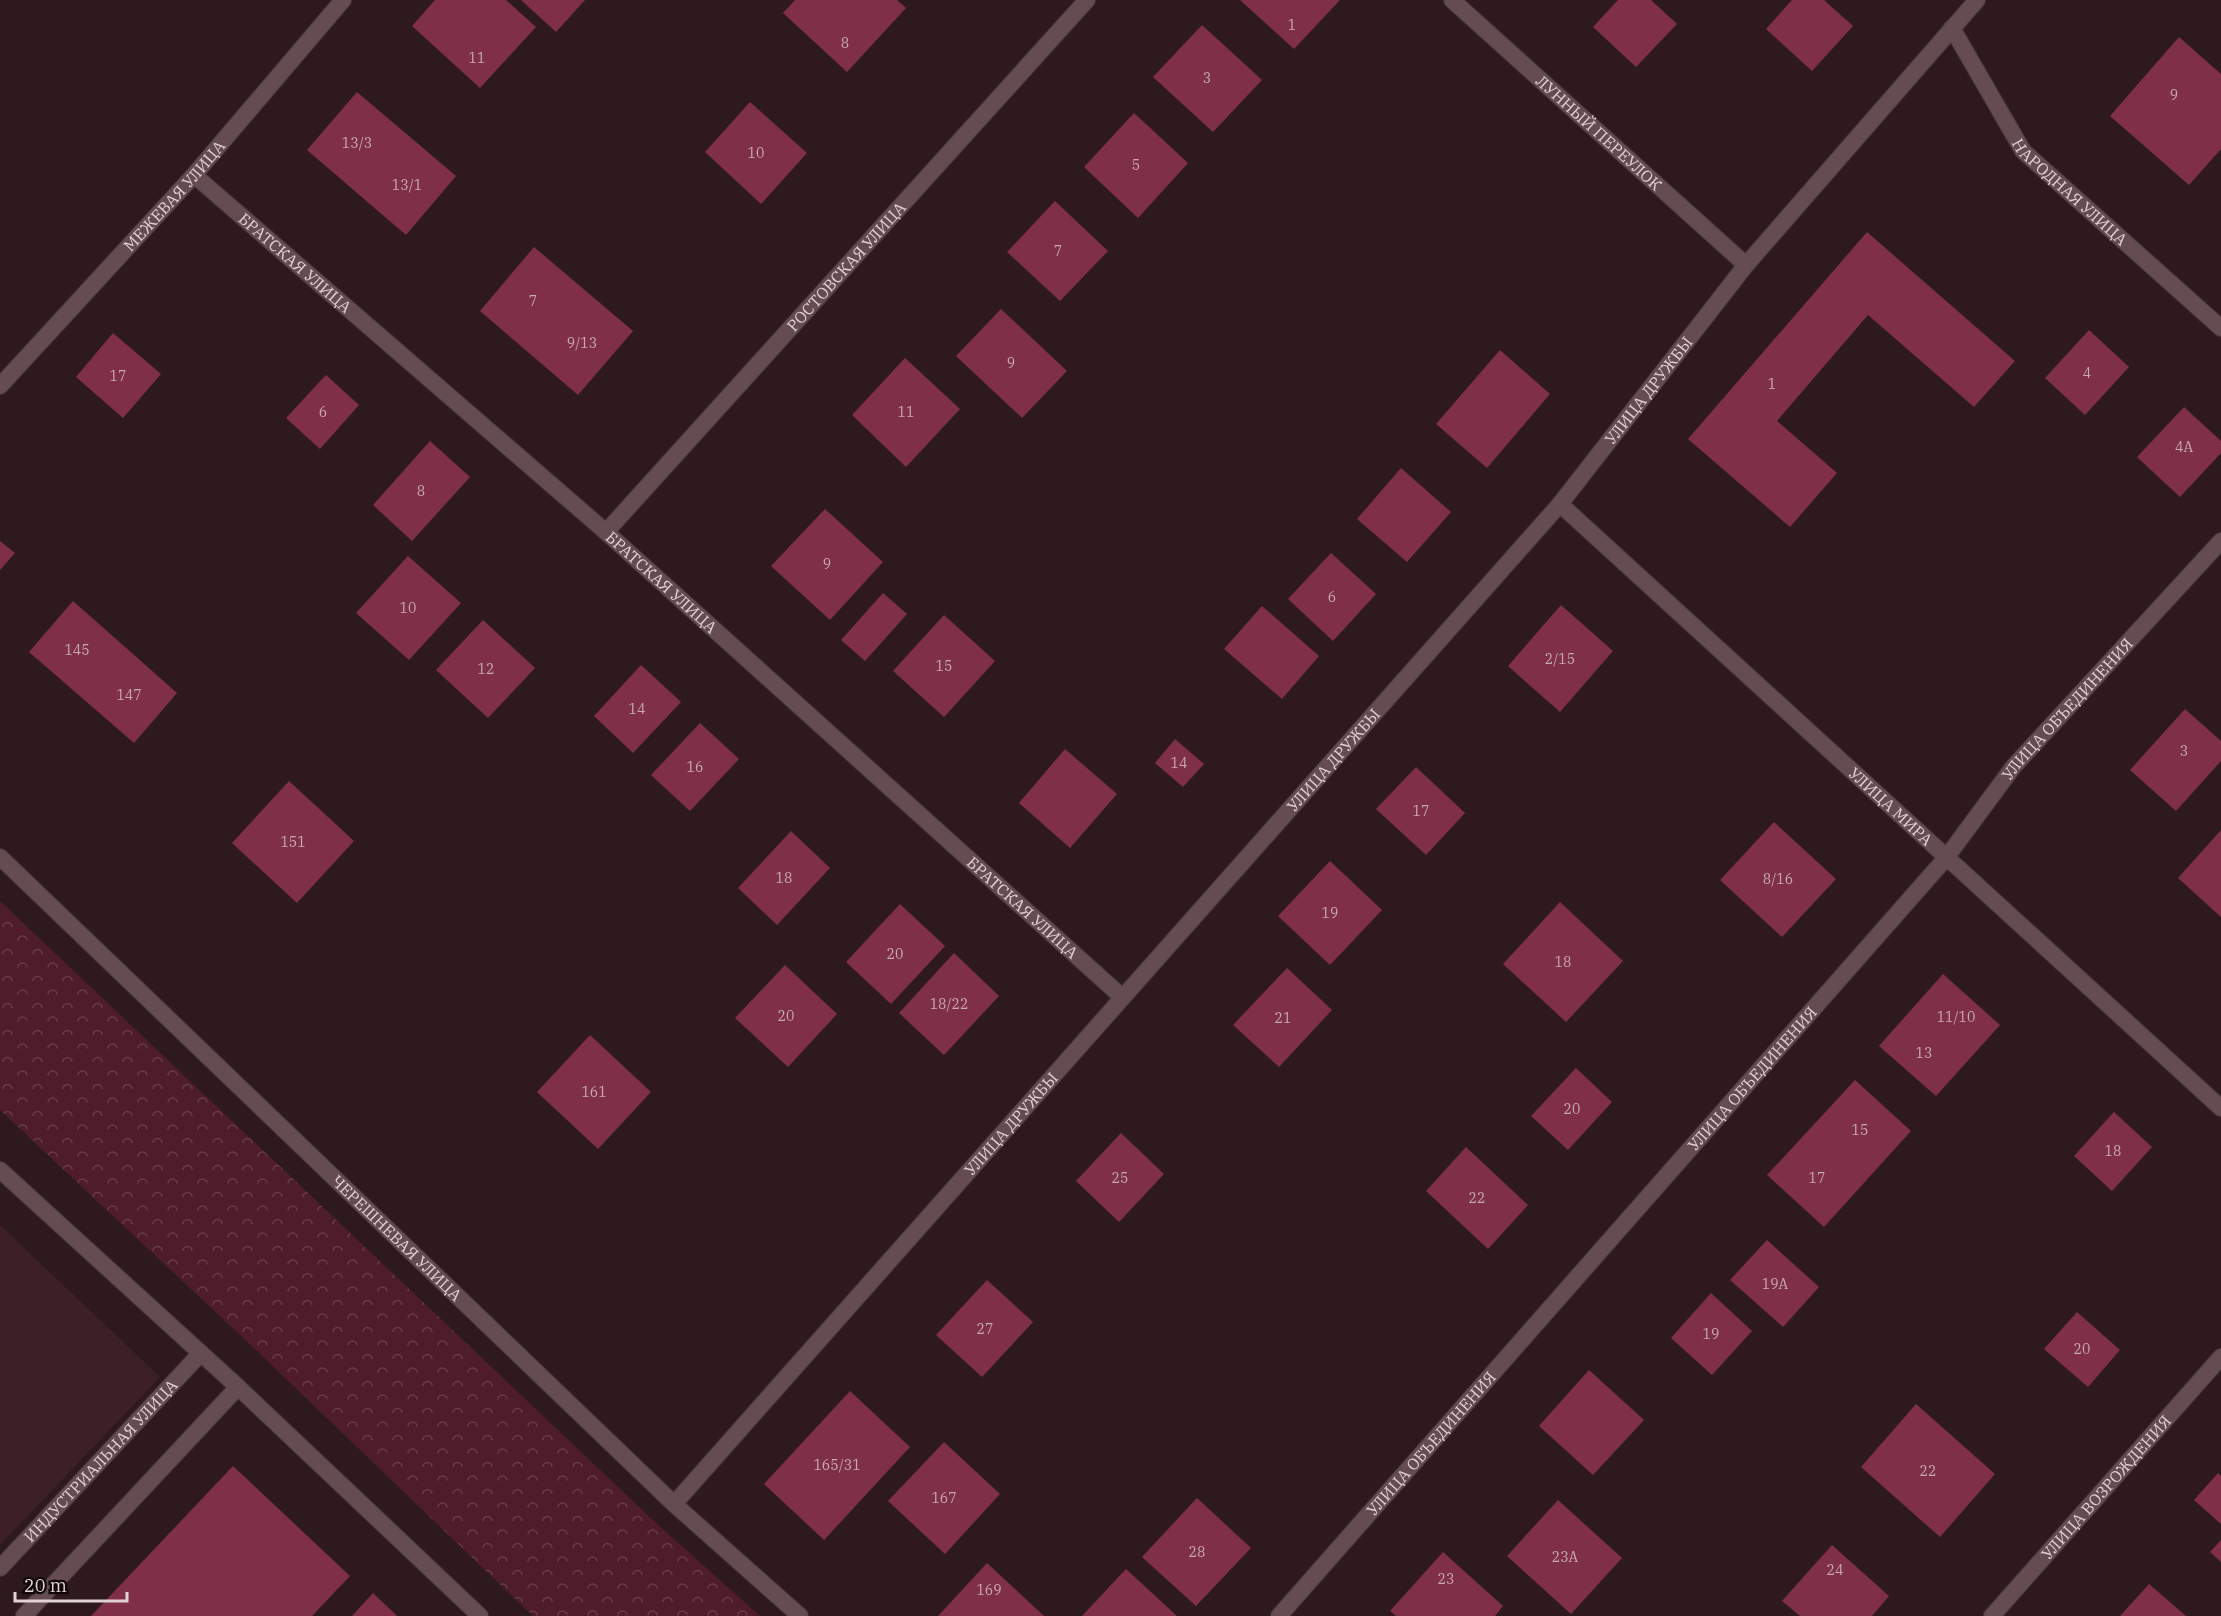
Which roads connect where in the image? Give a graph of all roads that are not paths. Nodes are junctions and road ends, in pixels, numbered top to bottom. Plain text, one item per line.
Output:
1 (343, 0) edge
2 (1088, 0) edge
3 (1452, 0) edge
4 (1977, 0) edge
5 (1952, 28) junction
6 (195, 175) junction
7 (1746, 265) junction
8 (2221, 328) edge
9 (0, 386) edge
10 (1560, 504) junction
11 (606, 532) junction
12 (2221, 541) edge
13 (0, 857) edge
14 (1946, 858) junction
15 (1122, 997) junction
16 (2221, 1108) edge
17 (0, 1170) edge
18 (201, 1353) junction
19 (2221, 1357) edge
20 (238, 1388) junction
21 (674, 1504) junction
22 (0, 1568) edge
23 (24, 1616) edge
24 (480, 1616) edge
25 (800, 1616) edge
26 (1279, 1616) edge
27 (1992, 1616) edge

1 - 6 street, МЕЖЕВАЯ УЛИЦА
2 - 11 street, РОСТОВСКАЯ УЛИЦА
3 - 7 street, ЛУННЫЙ ПЕРЕУЛОК
4 - 5 street, УЛИЦА ДРУЖБЫ
5 - 7 street, УЛИЦА ДРУЖБЫ
5 - 8 street, НАРОДНАЯ УЛИЦА
6 - 9 street, МЕЖЕВАЯ УЛИЦА
6 - 11 street, БРАТСКАЯ УЛИЦА
7 - 10 street, УЛИЦА ДРУЖБЫ
10 - 14 street, УЛИЦА МИРА
10 - 15 street, УЛИЦА ДРУЖБЫ
11 - 15 street, БРАТСКАЯ УЛИЦА
12 - 14 street, УЛИЦА ОБЪЕДИНЕНИЯ
13 - 21 street, ЧЕРЕШНЕВАЯ УЛИЦА
14 - 16 street, УЛИЦА МИРА
14 - 26 street, УЛИЦА ОБЪЕДИНЕНИЯ
15 - 21 street, УЛИЦА ДРУЖБЫ
17 - 18 street
18 - 20 street
18 - 22 street, ИНДУСТРИАЛЬНАЯ УЛИЦА
19 - 27 street, УЛИЦА ВОЗРОЖДЕНИЯ
20 - 23 street
20 - 24 street
21 - 25 street, ЧЕРЕШНЕВАЯ УЛИЦА

